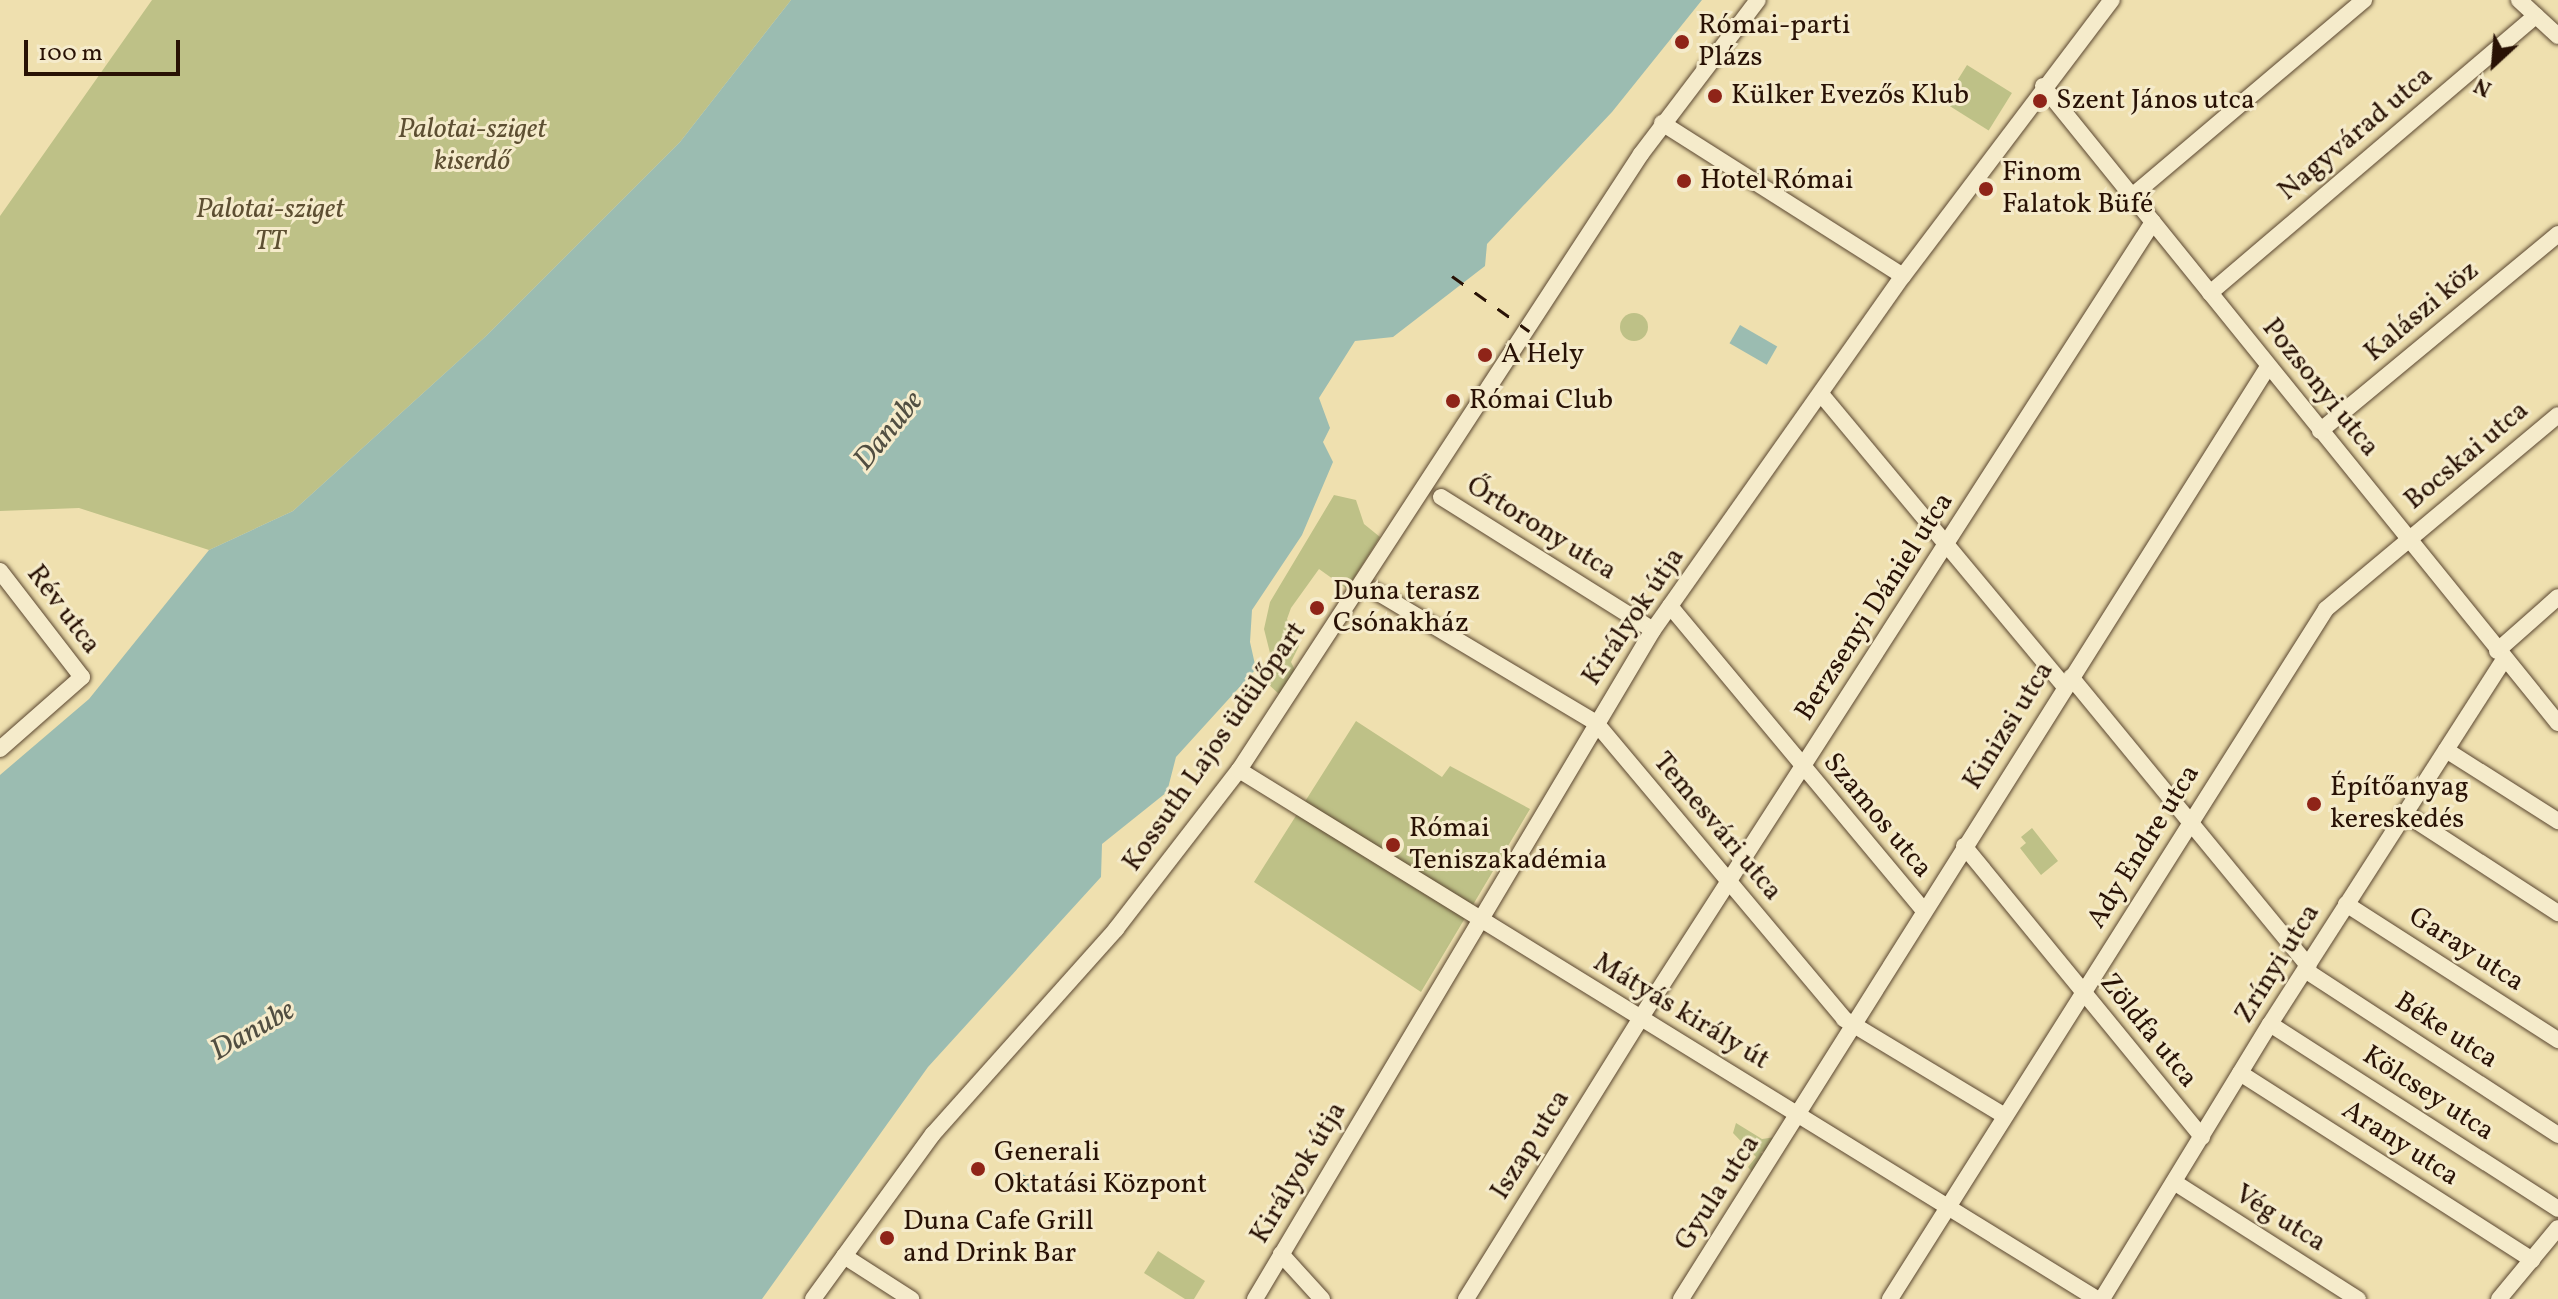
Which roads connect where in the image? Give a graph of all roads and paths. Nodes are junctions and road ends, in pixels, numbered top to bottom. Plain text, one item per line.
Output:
1 (1758, 0) edge
2 (2112, 0) edge
3 (2364, 0) edge
4 (2519, 0) edge
5 (2536, 16) junction
6 (2558, 36) edge
7 (2043, 86) junction
8 (1662, 123) junction
9 (2132, 196) junction
10 (2153, 222) junction
11 (2558, 234) edge
12 (1903, 276) junction
13 (2210, 293) junction
14 (2268, 367) junction
15 (1821, 394) junction
16 (2558, 415) edge
17 (2320, 431) junction
18 (1441, 497) dead end
19 (2409, 538) junction
20 (1949, 542) junction
21 (0, 571) edge
22 (1375, 591) dead end
23 (2558, 597) edge
24 (1670, 606) junction
25 (1653, 630) junction
26 (2501, 656) junction
27 (2067, 682) junction
28 (2556, 715) edge
29 (1596, 723) junction
30 (0, 749) edge
31 (2446, 750) junction
32 (1802, 767) junction
33 (1239, 770) junction
34 (2404, 813) junction
35 (2558, 821) edge
36 (2191, 822) junction
37 (1964, 846) junction
38 (1729, 881) junction
39 (2346, 904) junction
40 (1923, 910) junction
41 (2558, 913) edge
42 (1481, 919) junction
43 (2306, 968) junction
44 (2082, 992) junction
45 (1640, 1019) junction
46 (1853, 1024) junction
47 (2270, 1024) junction
48 (2558, 1040) edge
49 (2240, 1073) junction
50 (1799, 1115) junction
51 (2003, 1115) junction
52 (2558, 1135) edge
53 (2202, 1137) junction
54 (2174, 1182) junction
55 (1947, 1206) junction
56 (2558, 1209) edge
57 (2558, 1228) edge
58 (1281, 1254) junction
59 (844, 1256) junction
60 (2532, 1260) junction
61 (813, 1299) edge
62 (911, 1299) edge
63 (1255, 1299) edge
64 (1322, 1299) edge
65 (1466, 1299) edge
66 (1681, 1299) edge
67 (1890, 1299) edge
68 (2100, 1299) edge
69 (2358, 1299) edge
70 (2499, 1299) edge

1 - 8 street, Kossuth Lajos üdülőpart
2 - 7 street, Királyok útja
3 - 9 street
4 - 5 street
5 - 6 street
5 - 13 street, Nagyvárad utca
7 - 9 street, Pozsonyi utca
7 - 12 street, Királyok útja
8 - 12 street
8 - 33 street, Kossuth Lajos üdülőpart
9 - 10 street, Pozsonyi utca
10 - 13 street, Pozsonyi utca
10 - 20 street, Berzsenyi Dániel utca
11 - 17 street, Kalászi köz
12 - 15 street, Királyok útja
13 - 14 street, Pozsonyi utca
14 - 17 street, Pozsonyi utca
14 - 27 street, Kinizsi utca
15 - 20 street, Béke utca
15 - 24 street, Királyok útja
16 - 19 street, Bocskai utca
17 - 19 street, Pozsonyi utca
18 - 25 street, Őrtorony utca
19 - 26 street, Pozsonyi utca
19 - 36 street, Ady Endre utca
20 - 27 street, Béke utca
20 - 32 street, Berzsenyi Dániel utca
21 - 30 street, Rév utca
22 - 29 street, Temesvári utca
23 - 26 street, Zrínyi utca
24 - 25 street, Királyok útja
24 - 32 street, Szamos utca
25 - 29 street, Királyok útja
26 - 28 street, Pozsonyi utca
26 - 31 street, Zrínyi utca
27 - 36 street, Béke utca
27 - 37 street, Kinizsi utca
29 - 38 street, Temesvári utca
29 - 42 street, Királyok útja
31 - 34 street, Zrínyi utca
31 - 35 street
32 - 38 street, Berzsenyi Dániel utca
32 - 40 street, Szamos utca
33 - 42 street, Mátyás király út
33 - 59 street, Kossuth Lajos üdülőpart
34 - 39 street, Zrínyi utca
34 - 41 street
36 - 43 street, Béke utca
36 - 44 street, Ady Endre utca
37 - 40 street, Kinizsi utca
37 - 44 street, Zöldfa utca
38 - 45 street, Berzsenyi Dániel utca
38 - 46 street, Temesvári utca
39 - 43 street, Zrínyi utca
39 - 48 street, Garay utca
40 - 46 street, Kinizsi utca
42 - 45 street, Mátyás király út
42 - 58 street, Királyok útja
43 - 47 street, Zrínyi utca
43 - 52 street, Béke utca
44 - 51 street, Ady Endre utca
44 - 53 street, Zöldfa utca
45 - 50 street, Mátyás király út
45 - 65 street, Iszap utca
46 - 50 street, Kinizsi utca
46 - 51 street, Temesvári utca
47 - 49 street, Zrínyi utca
47 - 56 street, Kölcsey utca
49 - 53 street, Zrínyi utca
49 - 60 street, Arany utca
50 - 55 street, Mátyás király út
50 - 66 street, Gyula utca
51 - 55 street, Ady Endre utca
53 - 54 street, Zrínyi utca
54 - 68 street, Zrínyi utca
54 - 69 street, Vég utca
55 - 67 street, Ady Endre utca
55 - 68 street, Mátyás király út
57 - 60 street
58 - 63 street, Királyok útja
58 - 64 street
59 - 61 street, Kossuth Lajos üdülőpart
59 - 62 street
60 - 70 street

